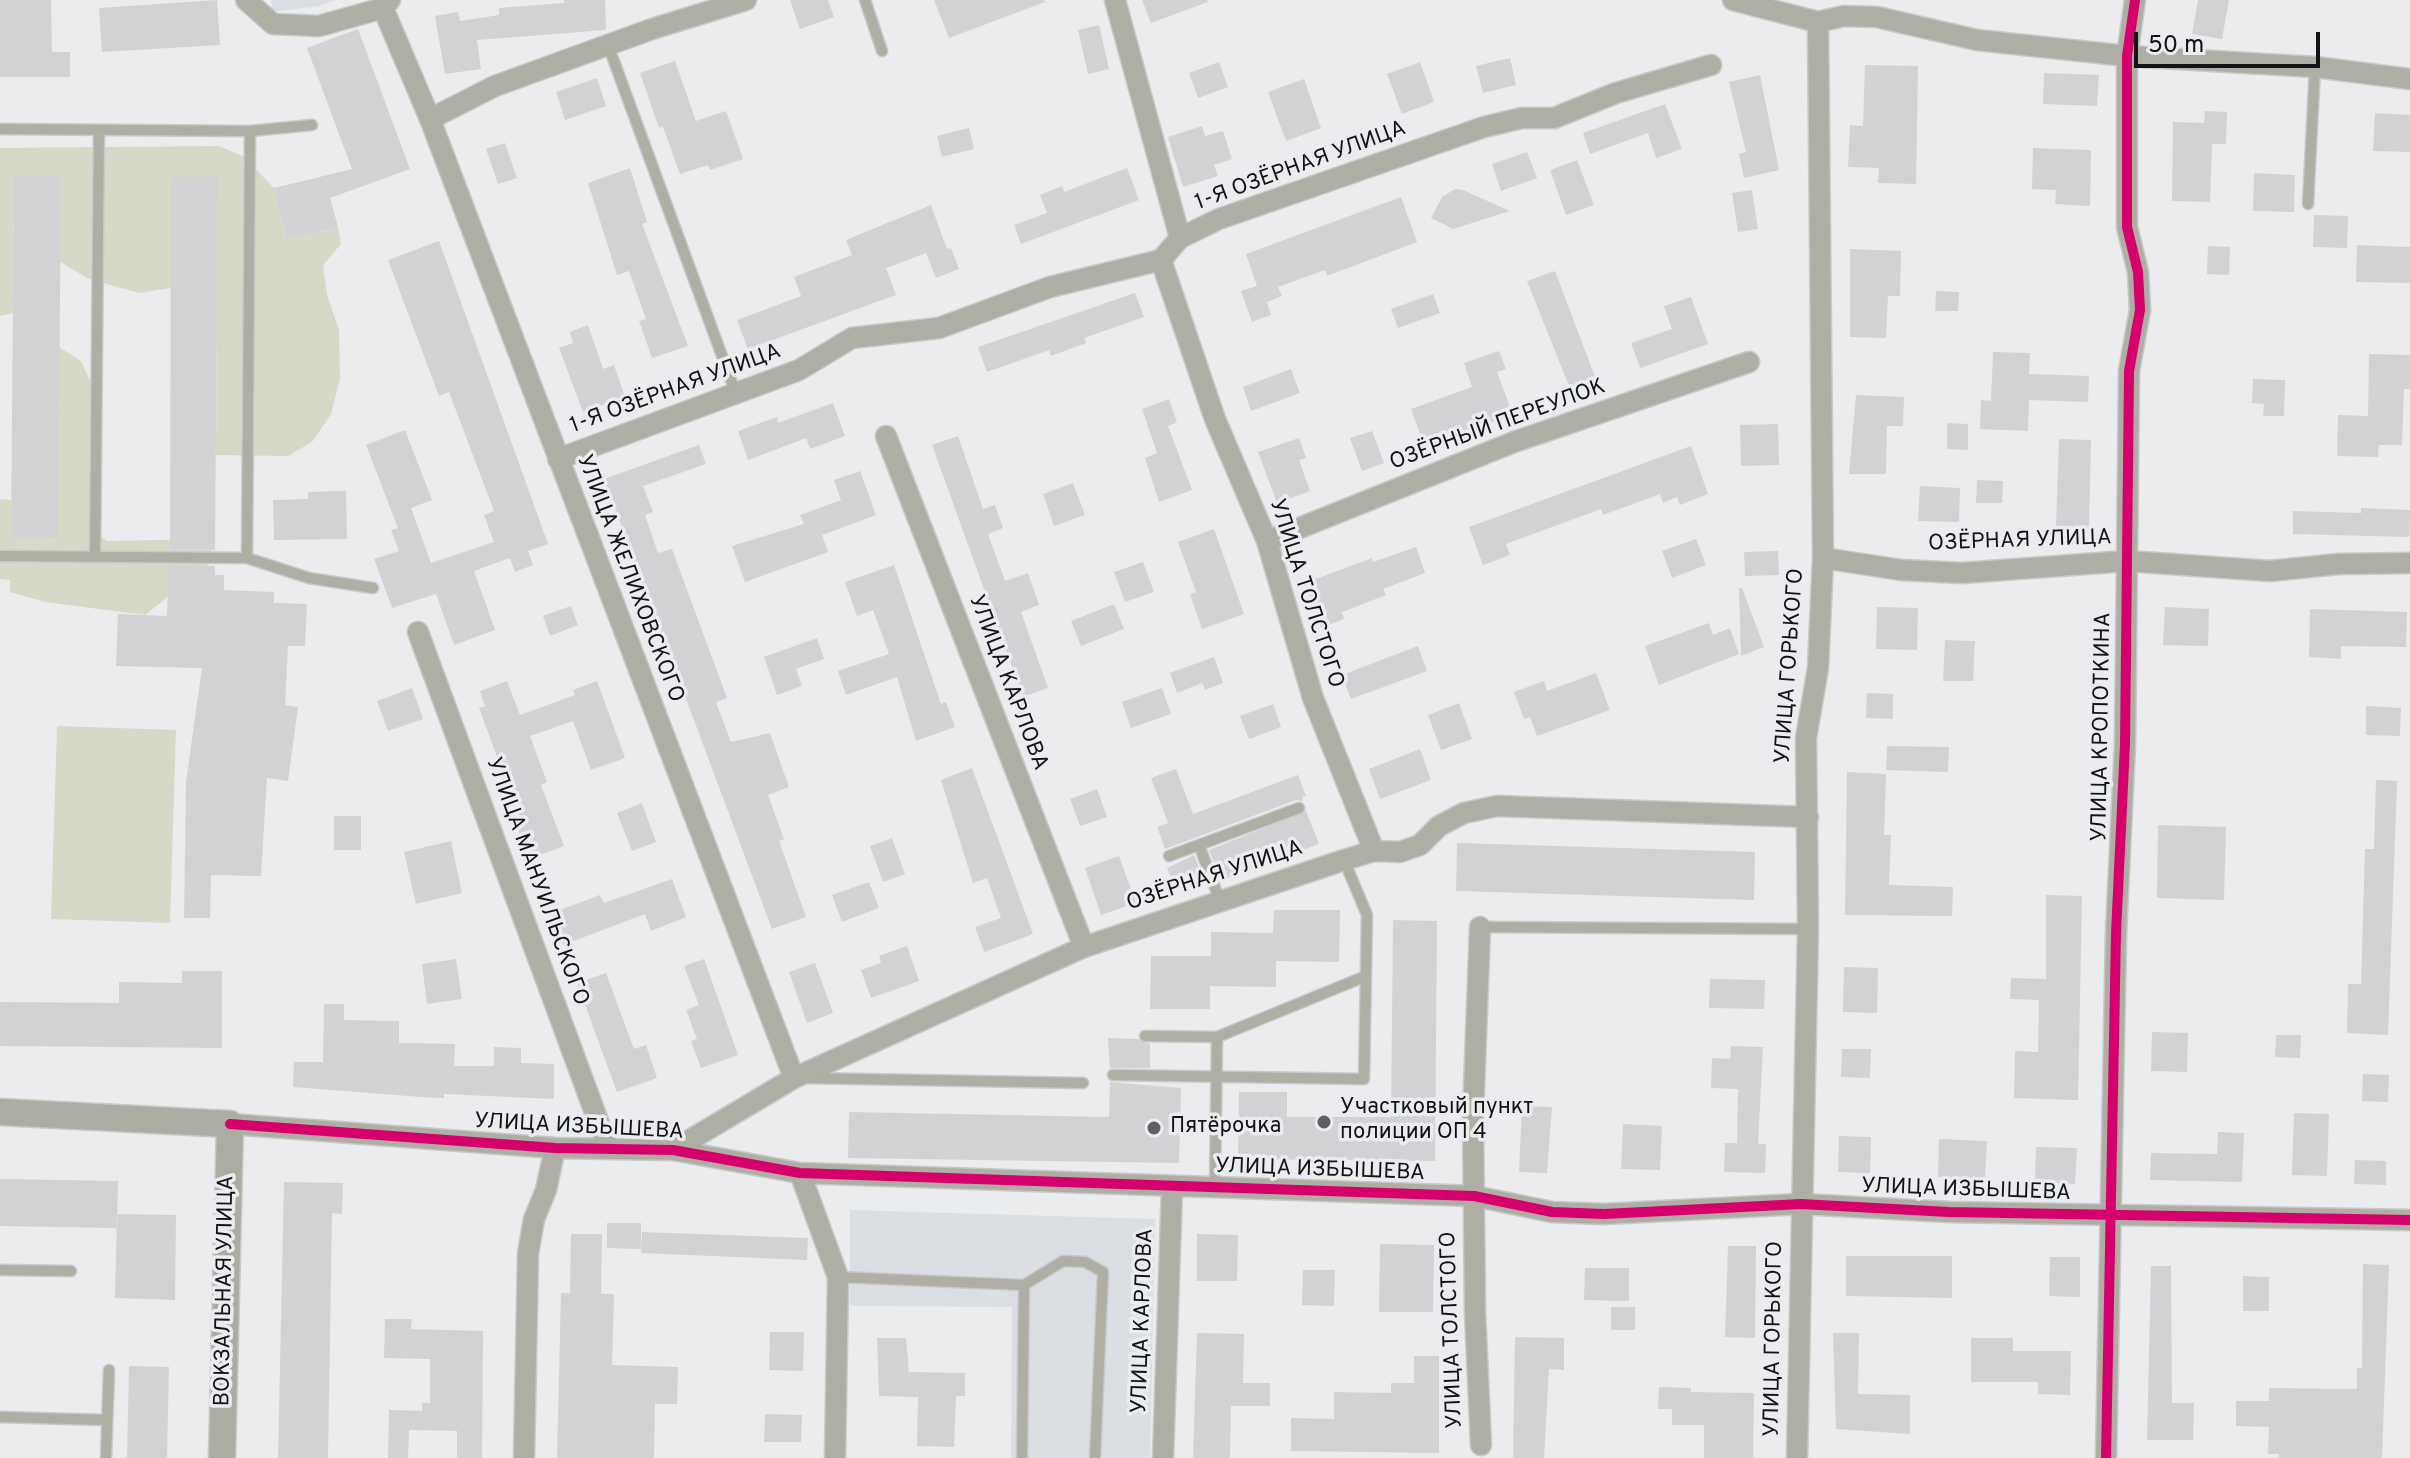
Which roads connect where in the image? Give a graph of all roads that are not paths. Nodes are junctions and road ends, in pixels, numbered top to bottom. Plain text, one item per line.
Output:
1 (246, 0) edge
2 (746, 0) edge
3 (865, 0) edge
4 (1115, 0) edge
5 (1733, 0) edge
6 (2135, 0) edge
7 (387, 4) edge
8 (1818, 22) junction
9 (608, 45) junction
10 (882, 51) dead end
11 (2127, 56) junction
12 (1711, 65) dead end
13 (2315, 67) junction
14 (2410, 79) edge
15 (430, 119) junction
16 (312, 125) dead end
17 (0, 129) edge
18 (99, 130) junction
19 (250, 131) junction
20 (2308, 204) dead end
21 (1180, 238) junction
22 (1161, 260) junction
23 (1749, 362) dead end
24 (736, 394) junction
25 (886, 436) dead end
26 (558, 459) junction
27 (1267, 541) junction
28 (0, 556) edge
29 (95, 556) junction
30 (247, 558) junction
31 (1823, 558) junction
32 (2127, 561) junction
33 (2410, 563) edge
34 (373, 588) dead end
35 (418, 632) dead end
36 (1299, 808) dead end
37 (1808, 817) junction
38 (1199, 845) junction
39 (1374, 851) junction
40 (1169, 856) dead end
41 (1344, 860) junction
42 (1220, 901) junction
43 (1480, 927) joint
44 (1808, 929) junction
45 (1084, 947) junction
46 (1366, 976) junction
47 (1145, 1036) dead end
48 (1217, 1037) junction
49 (1113, 1075) dead end
50 (1217, 1076) junction
51 (794, 1078) junction
52 (1083, 1083) dead end
53 (0, 1112) edge
54 (230, 1124) junction
55 (555, 1148) junction
56 (608, 1148) junction
57 (673, 1150) junction
58 (800, 1173) junction
59 (1172, 1187) junction
60 (1215, 1187) junction
61 (1474, 1196) junction
62 (1801, 1204) junction
63 (2109, 1216) junction
64 (2410, 1220) edge
65 (0, 1270) edge
66 (71, 1271) dead end
67 (838, 1277) junction
68 (1024, 1285) junction
69 (109, 1370) dead end
70 (0, 1417) edge
71 (107, 1420) junction
72 (1481, 1445) dead end
73 (106, 1458) edge
74 (222, 1458) edge
75 (524, 1458) edge
76 (835, 1458) edge
77 (1022, 1458) edge
78 (1095, 1458) edge
79 (1163, 1458) edge
80 (1797, 1458) edge
81 (2106, 1458) edge

1 - 7 street
2 - 9 street
3 - 10 lane
4 - 21 street
5 - 8 street
6 - 11 street, УЛИЦА КРОПОТКИНА
7 - 15 street, УЛИЦА ЖЕЛИХОВСКОГО
8 - 11 street
8 - 31 street, УЛИЦА ГОРЬКОГО
9 - 15 street
9 - 24 lane
11 - 13 street
11 - 32 street, УЛИЦА КРОПОТКИНА
12 - 21 street, 1-Я ОЗЁРНАЯ УЛИЦА
13 - 14 street
13 - 20 lane
15 - 26 street, УЛИЦА ЖЕЛИХОВСКОГО
16 - 19 lane
17 - 18 lane
18 - 19 lane
18 - 29 lane
19 - 30 lane
21 - 22 street, 1-Я ОЗЁРНАЯ УЛИЦА
22 - 24 street, 1-Я ОЗЁРНАЯ УЛИЦА
22 - 27 street, УЛИЦА ТОЛСТОГО
23 - 27 street, ОЗЁРНЫЙ ПЕРЕУЛОК
24 - 26 street, 1-Я ОЗЁРНАЯ УЛИЦА
25 - 45 street, УЛИЦА КАРЛОВА
26 - 51 street, УЛИЦА ЖЕЛИХОВСКОГО
27 - 39 street, УЛИЦА ТОЛСТОГО
28 - 29 lane
29 - 30 lane
30 - 34 lane
31 - 32 street, ОЗЁРНАЯ УЛИЦА
31 - 37 street, УЛИЦА ГОРЬКОГО
32 - 33 street, ОЗЁРНАЯ УЛИЦА
32 - 63 street, УЛИЦА КРОПОТКИНА
35 - 56 street, УЛИЦА МАНУИЛЬСКОГО
36 - 38 lane
37 - 39 street, ОЗЁРНАЯ УЛИЦА
37 - 44 street, УЛИЦА ГОРЬКОГО
38 - 40 lane
38 - 42 lane
39 - 41 street, ОЗЁРНАЯ УЛИЦА
41 - 42 street, ОЗЁРНАЯ УЛИЦА
41 - 46 lane
42 - 45 street, ОЗЁРНАЯ УЛИЦА
43 - 44 lane
43 - 61 street, УЛИЦА ТОЛСТОГО
44 - 62 street, УЛИЦА ГОРЬКОГО
45 - 51 street, ОЗЁРНАЯ УЛИЦА
46 - 48 lane
46 - 50 lane
47 - 48 lane
48 - 50 lane
49 - 50 lane
50 - 60 lane
51 - 52 lane
51 - 57 street, ОЗЁРНАЯ УЛИЦА
53 - 54 main road, УЛИЦА ИЗБЫШЕВА
54 - 55 street, УЛИЦА ИЗБЫШЕВА
54 - 74 main road, ВОКЗАЛЬНАЯ УЛИЦА
55 - 56 street, УЛИЦА ИЗБЫШЕВА
55 - 75 street
56 - 57 street, УЛИЦА ИЗБЫШЕВА
57 - 58 street, УЛИЦА ИЗБЫШЕВА
58 - 59 street, УЛИЦА ИЗБЫШЕВА
58 - 67 street
59 - 60 street, УЛИЦА ИЗБЫШЕВА
59 - 79 street, УЛИЦА КАРЛОВА
60 - 61 street, УЛИЦА ИЗБЫШЕВА
61 - 62 street, УЛИЦА ИЗБЫШЕВА
61 - 72 street, УЛИЦА ТОЛСТОГО
62 - 63 street, УЛИЦА ИЗБЫШЕВА
62 - 80 street, УЛИЦА ГОРЬКОГО
63 - 64 street, УЛИЦА ИЗБЫШЕВА
63 - 81 street, УЛИЦА КРОПОТКИНА
65 - 66 lane
67 - 68 lane
67 - 76 street
68 - 77 lane
68 - 78 lane
69 - 71 lane
70 - 71 lane
71 - 73 lane

